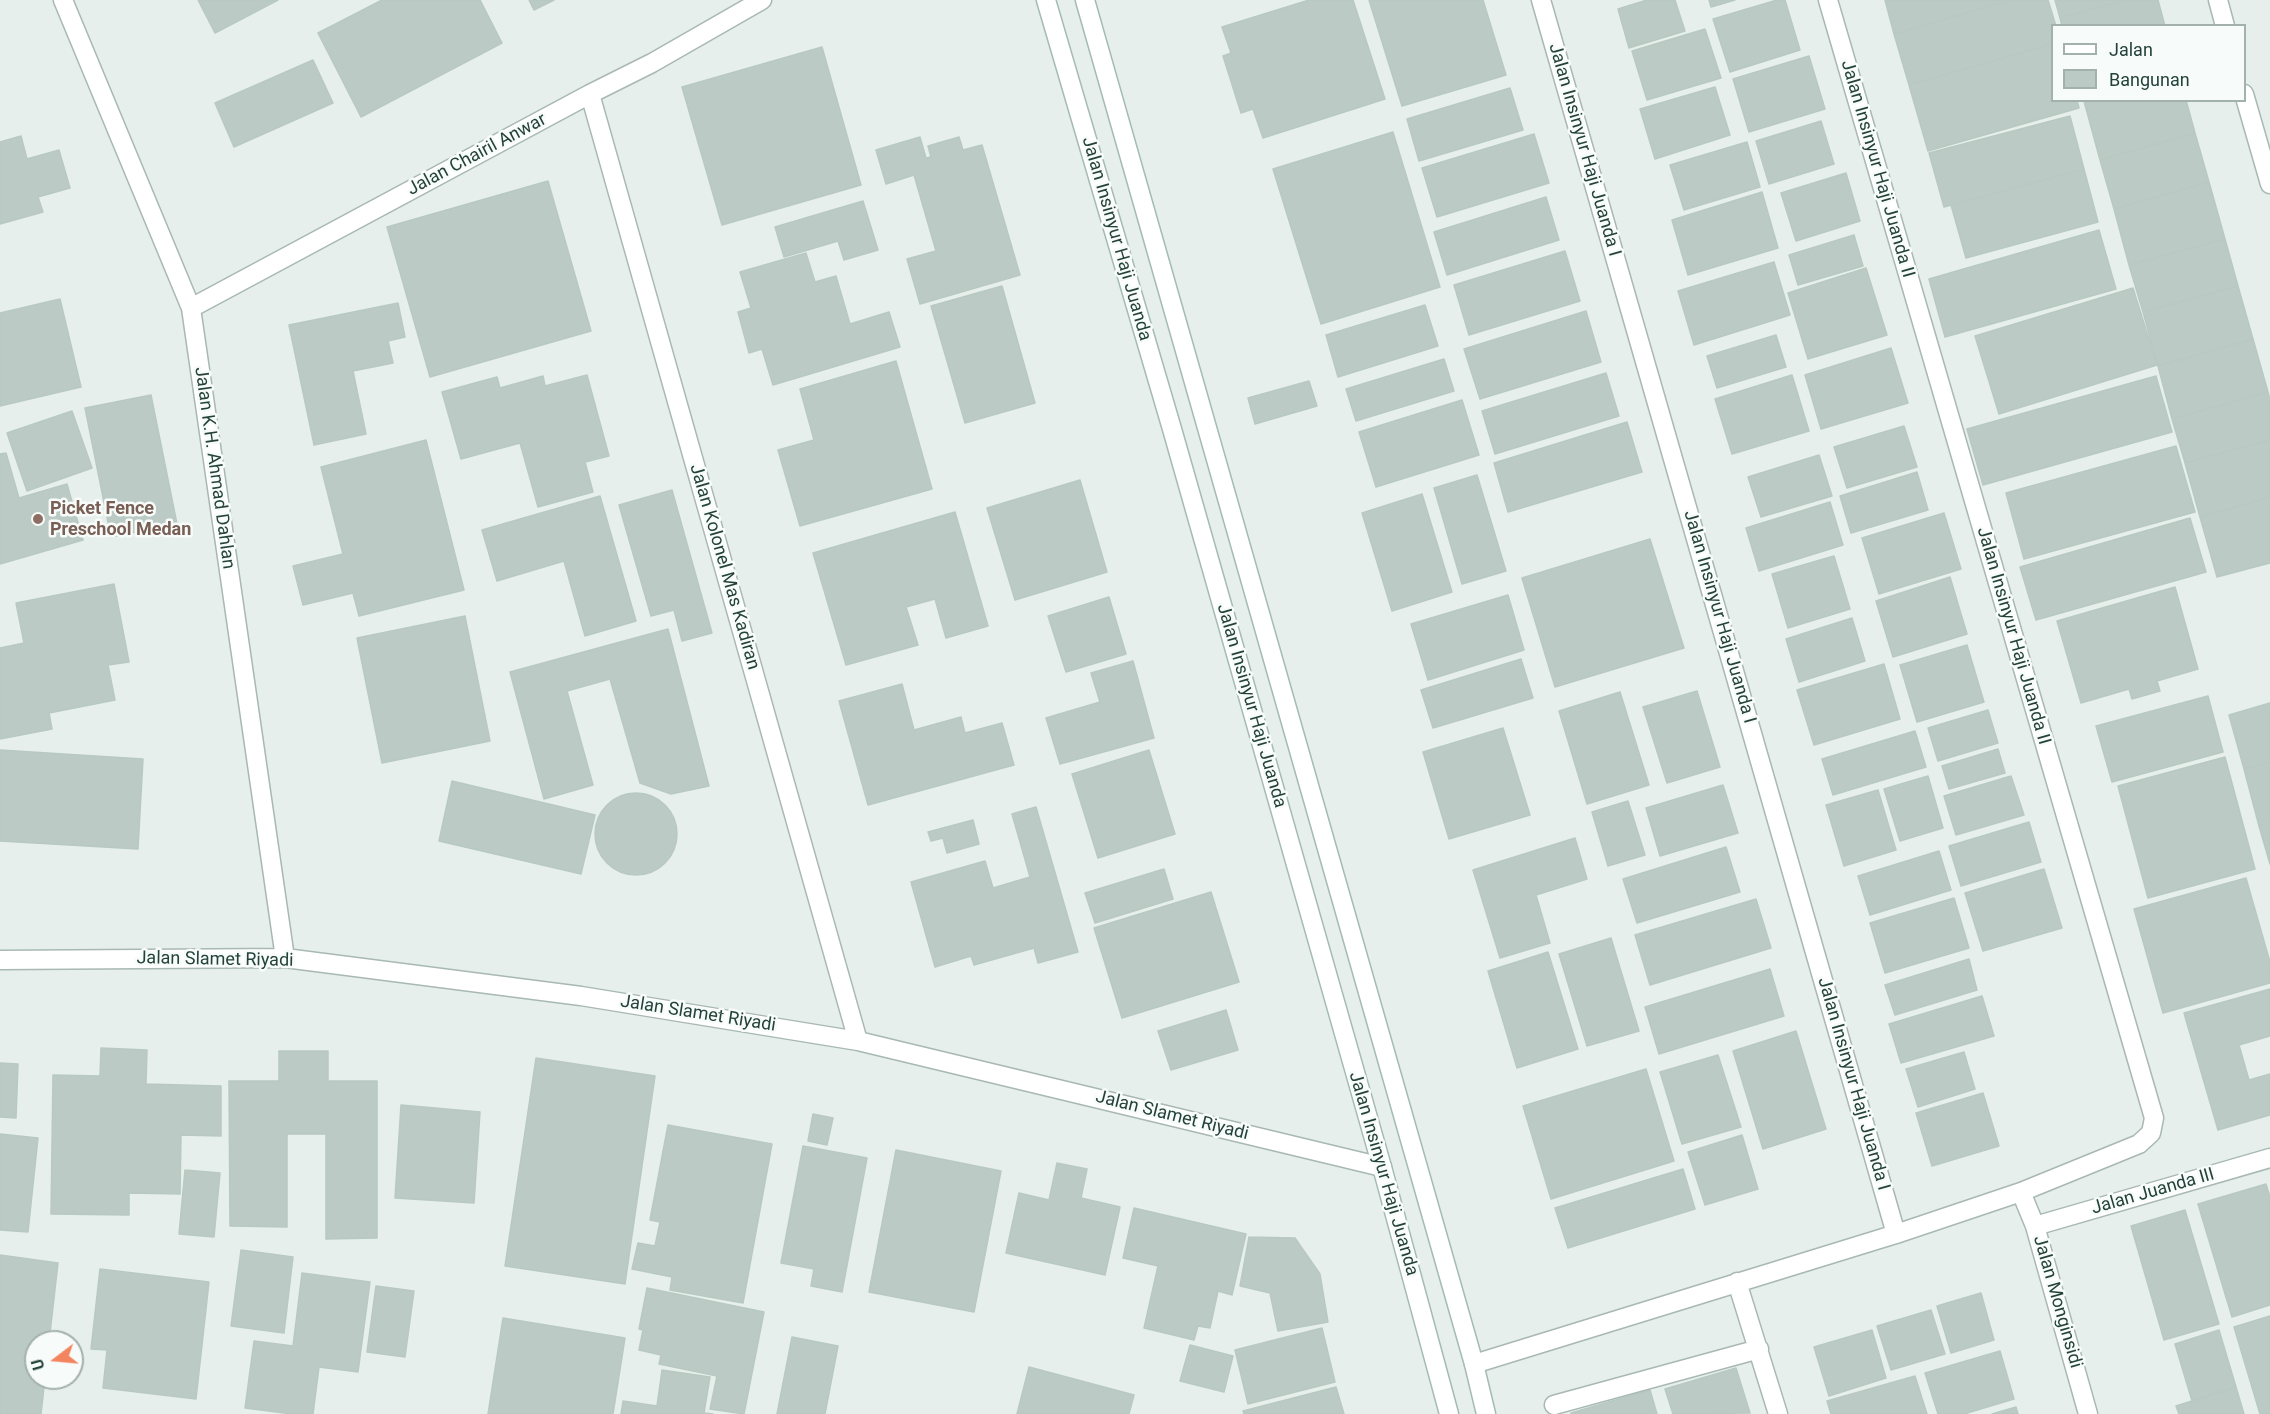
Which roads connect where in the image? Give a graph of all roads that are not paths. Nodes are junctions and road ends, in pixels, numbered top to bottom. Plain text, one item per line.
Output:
1 (63, 0) edge
2 (762, 0) edge
3 (1046, 0) edge
4 (1085, 0) edge
5 (1541, 0) edge
6 (1828, 0) edge
7 (2218, 0) edge
8 (2224, 24) edge
9 (590, 94) junction
10 (2246, 101) edge
11 (2270, 184) edge
12 (191, 308) junction
13 (285, 958) junction
14 (0, 960) edge
15 (858, 1041) junction
16 (2270, 1158) edge
17 (1382, 1167) junction
18 (2021, 1192) junction
19 (2035, 1226) junction
20 (1896, 1234) junction
21 (1737, 1282) junction
22 (1759, 1349) junction
23 (1474, 1364) junction
24 (1554, 1405) dead end
25 (1449, 1414) edge
26 (1486, 1414) edge
27 (1778, 1414) edge
28 (2088, 1414) edge

1 - 12 street, Jalan K.H. Ahmad Dahlan
2 - 9 street, Jalan Chairil Anwar
3 - 17 street, Jalan Insinyur Haji Juanda
4 - 23 street, Jalan Insinyur Haji Juanda
5 - 20 street, Jalan Insinyur Haji Juanda I
6 - 18 street, Jalan Insinyur Haji Juanda II
7 - 8 street
9 - 12 street, Jalan Chairil Anwar
9 - 15 street, Jalan Kolonel Mas Kadiran
10 - 11 street
12 - 13 street, Jalan K.H. Ahmad Dahlan
13 - 14 street, Jalan Slamet Riyadi
13 - 15 street, Jalan Slamet Riyadi
15 - 17 street, Jalan Slamet Riyadi
16 - 19 street, Jalan Juanda III
17 - 25 street, Jalan Insinyur Haji Juanda
18 - 19 street, Jalan Monginsidi
18 - 20 street, Jalan Insinyur Haji Juanda II
19 - 28 street, Jalan Monginsidi
20 - 21 street, Jalan Insinyur Haji Juanda II
21 - 22 street
21 - 23 street, Jalan Insinyur Haji Juanda II
22 - 24 street
22 - 27 street
23 - 26 street, Jalan Insinyur Haji Juanda

